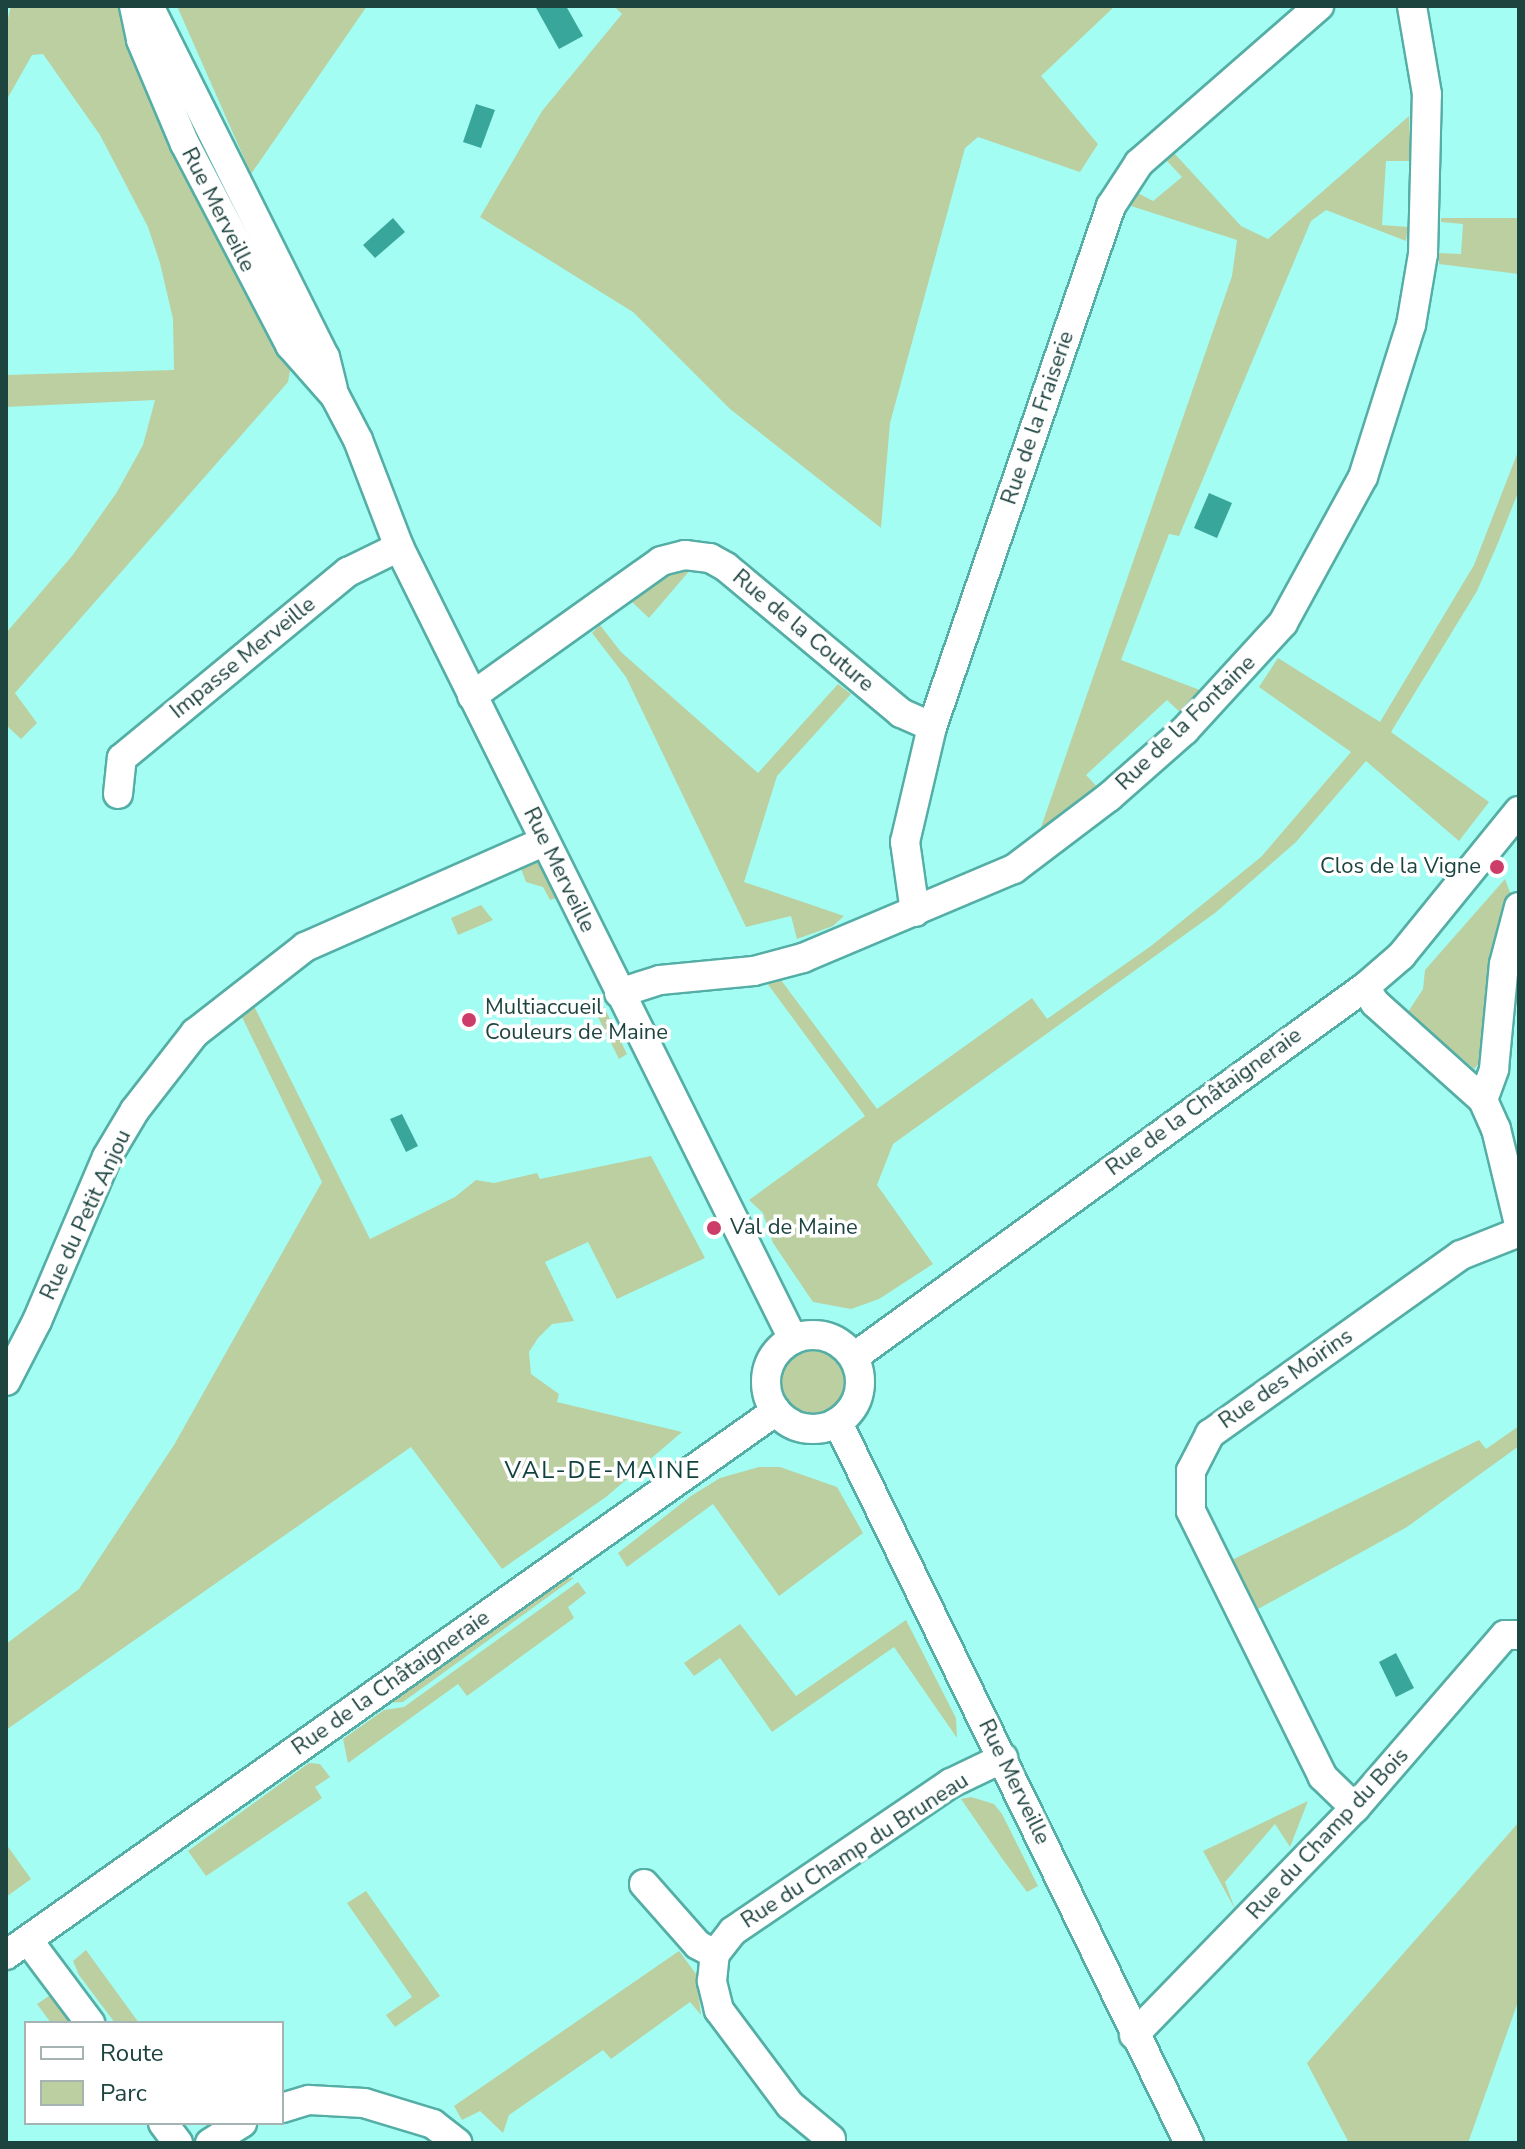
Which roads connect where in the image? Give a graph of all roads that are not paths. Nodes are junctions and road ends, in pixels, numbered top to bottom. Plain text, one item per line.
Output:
1 (134, 6) edge
2 (149, 6) edge
3 (1319, 6) edge
4 (1412, 6) edge
5 (335, 396) junction
6 (399, 547) junction
7 (472, 696) junction
8 (932, 727) junction
9 (118, 794) dead end
10 (1519, 811) edge
11 (545, 841) junction
12 (1519, 907) edge
13 (915, 912) junction
14 (1365, 987) junction
15 (619, 993) junction
16 (1483, 1100) junction
17 (1519, 1224) edge
18 (1519, 1232) edge
19 (793, 1339) junction
20 (854, 1357) junction
21 (6, 1381) edge
22 (776, 1411) junction
23 (838, 1423) junction
24 (1519, 1635) edge
25 (1003, 1758) junction
26 (1355, 1808) junction
27 (644, 1884) dead end
28 (17, 1947) edge
29 (715, 1954) junction
30 (88, 2021) edge
31 (1134, 2035) junction
32 (284, 2107) edge
33 (164, 2125) edge
34 (239, 2125) edge
35 (831, 2139) dead end
36 (178, 2143) edge
37 (210, 2143) edge
38 (457, 2143) edge
39 (1189, 2143) edge

1 - 5 street, Rue Merveille
2 - 5 street, Rue Merveille
3 - 8 street, Rue de la Fraiserie
4 - 13 street, Rue de la Fontaine
5 - 6 street, Rue Merveille
6 - 7 street, Rue Merveille
6 - 9 street, Impasse Merveille
7 - 8 street, Rue de la Couture
7 - 11 street, Rue Merveille
8 - 13 street, Rue de la Fraiserie
10 - 14 street, Rue de la Châtaigneraie
11 - 15 street, Rue Merveille
11 - 21 street, Rue du Petit Anjou
12 - 16 street
13 - 15 street, Rue de la Fontaine
14 - 16 street
14 - 20 street, Rue de la Châtaigneraie
15 - 19 street, Rue Merveille
16 - 17 street
18 - 26 street, Rue des Moirins
19 - 20 street
19 - 22 street
20 - 23 street
22 - 23 street
22 - 28 street, Rue de la Châtaigneraie
23 - 25 street, Rue Merveille
24 - 26 street, Rue du Champ du Bois
25 - 29 street, Rue du Champ du Bruneau
25 - 31 street, Rue Merveille
26 - 31 street, Rue du Champ du Bois
27 - 29 street
28 - 30 street
29 - 35 street
31 - 39 street, Rue Merveille
32 - 38 street
33 - 36 street
34 - 37 street

